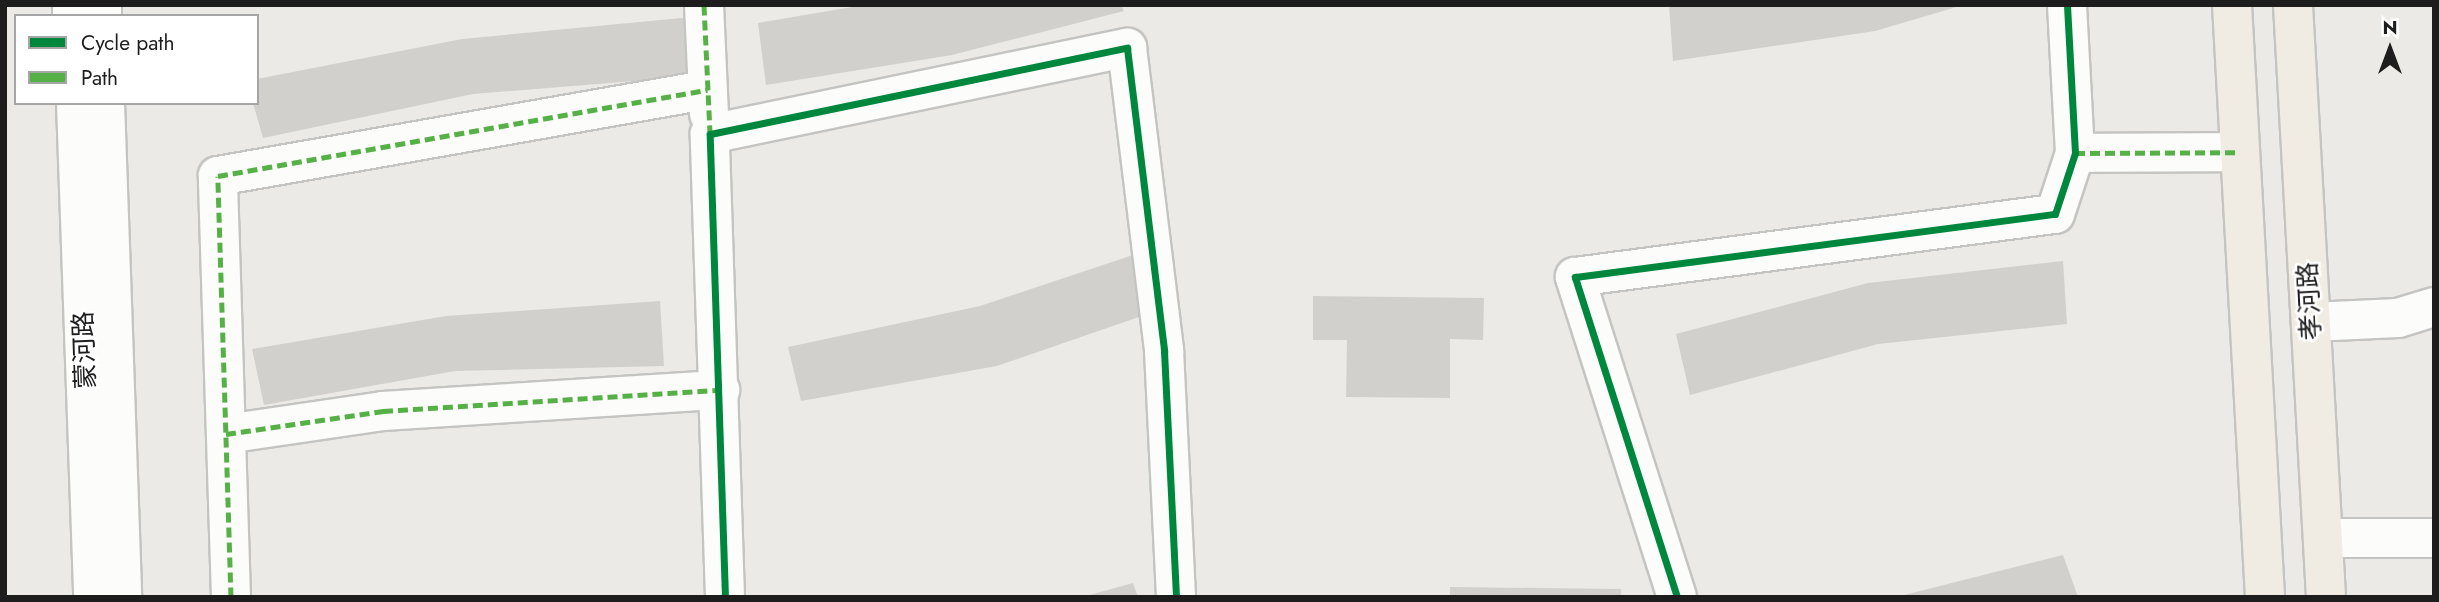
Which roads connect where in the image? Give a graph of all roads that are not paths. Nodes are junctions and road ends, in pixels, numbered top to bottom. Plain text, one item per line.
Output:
1 (704, 5) edge
2 (2067, 5) edge
3 (2232, 5) edge
4 (2293, 5) edge
5 (707, 90) junction
6 (76, 105) edge
7 (105, 105) edge
8 (710, 134) junction
9 (2241, 152) junction
10 (2075, 153) junction
11 (2434, 307) edge
12 (2311, 322) junction
13 (720, 390) junction
14 (226, 434) junction
15 (2323, 538) junction
16 (2434, 538) edge
17 (93, 597) edge
18 (122, 597) edge
19 (231, 597) edge
20 (725, 597) edge
21 (1176, 597) edge
22 (1677, 597) edge
23 (2265, 597) edge
24 (2326, 597) edge

1 - 5 street
2 - 10 street
3 - 9 main road
4 - 12 main road, 孝河路
5 - 8 street
5 - 14 street
6 - 17 street, 蒙河路
7 - 18 street, 蒙河路
8 - 13 street
8 - 21 street
9 - 10 street
9 - 23 main road
10 - 22 street
11 - 12 street
12 - 15 main road, 孝河路
13 - 14 street
13 - 20 street
14 - 19 street
15 - 16 street
15 - 24 main road, 孝河路

